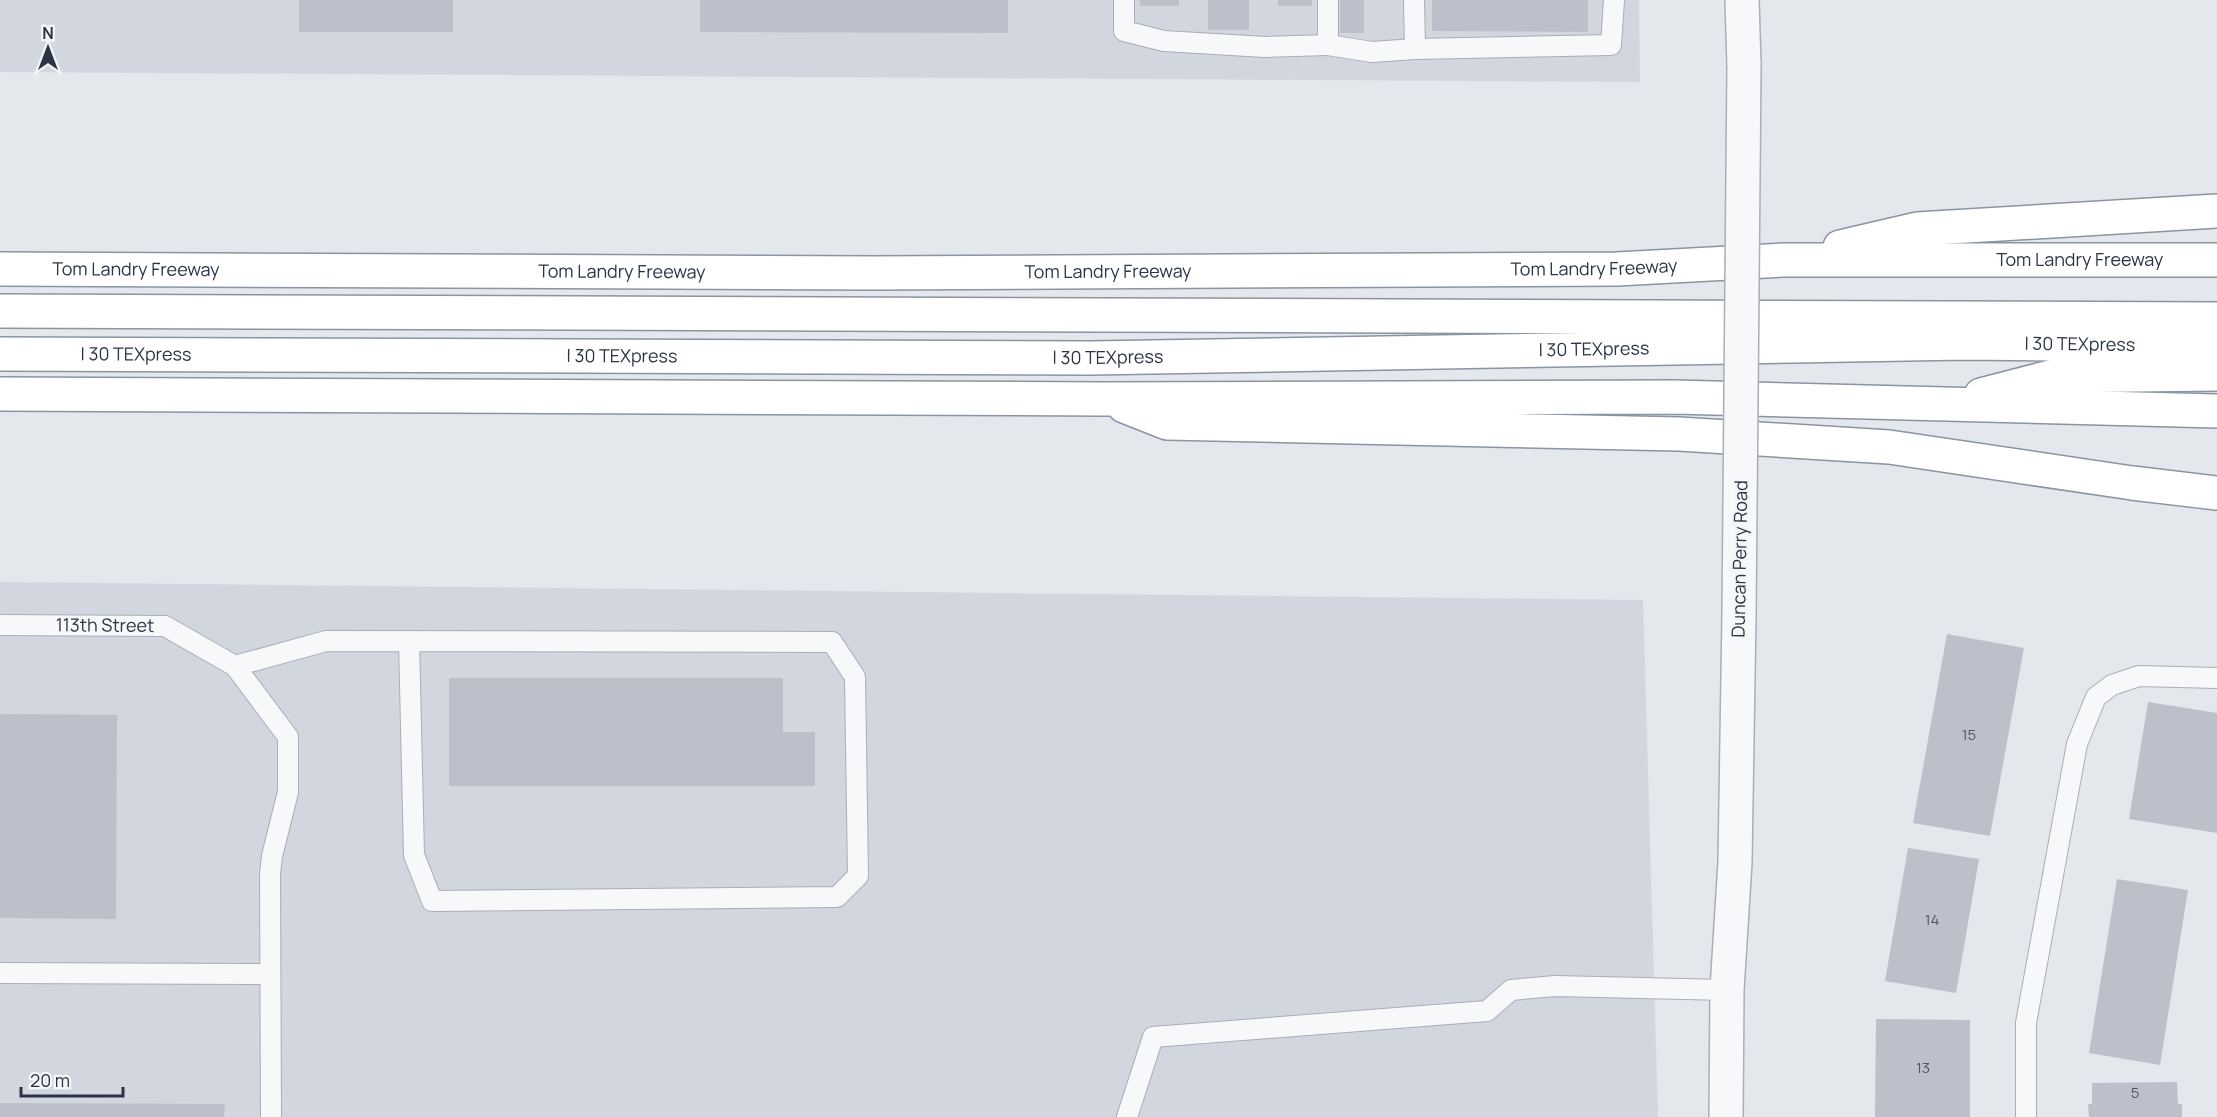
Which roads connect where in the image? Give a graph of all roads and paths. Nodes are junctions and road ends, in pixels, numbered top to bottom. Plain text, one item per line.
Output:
1 (1124, 0) edge
2 (1328, 0) edge
3 (1414, 0) edge
4 (1614, 0) edge
5 (1742, 0) edge
6 (1328, 45) junction
7 (1415, 49) junction
8 (2217, 211) edge
9 (1783, 260) junction
10 (2217, 260) edge
11 (0, 269) edge
12 (0, 311) edge
13 (2217, 319) edge
14 (2217, 346) edge
15 (0, 354) edge
16 (2217, 374) edge
17 (0, 394) edge
18 (1105, 399) junction
19 (1945, 405) junction
20 (2217, 411) edge
21 (2217, 493) edge
22 (0, 625) edge
23 (409, 641) junction
24 (235, 666) junction
25 (2217, 678) edge
26 (0, 974) edge
27 (270, 974) junction
28 (1727, 990) junction
29 (271, 1117) edge
30 (1126, 1117) edge
31 (1726, 1117) edge
32 (2026, 1117) edge

1 - 6 lane
2 - 6 lane
3 - 7 lane
4 - 7 lane
5 - 28 street, Duncan Perry Road, bridge
6 - 7 lane
8 - 9 highway
9 - 10 highway, Tom Landry Freeway
9 - 11 highway, Tom Landry Freeway
12 - 13 highway, I 30 TEXpress
14 - 15 highway, I 30 TEXpress
16 - 19 highway
17 - 18 highway
18 - 19 highway
18 - 21 highway
19 - 20 highway
22 - 24 lane, 113th Street
23 - 23 lane
23 - 24 lane
24 - 27 lane
25 - 32 lane
26 - 27 lane
27 - 29 lane
28 - 30 lane
28 - 31 street, Duncan Perry Road

